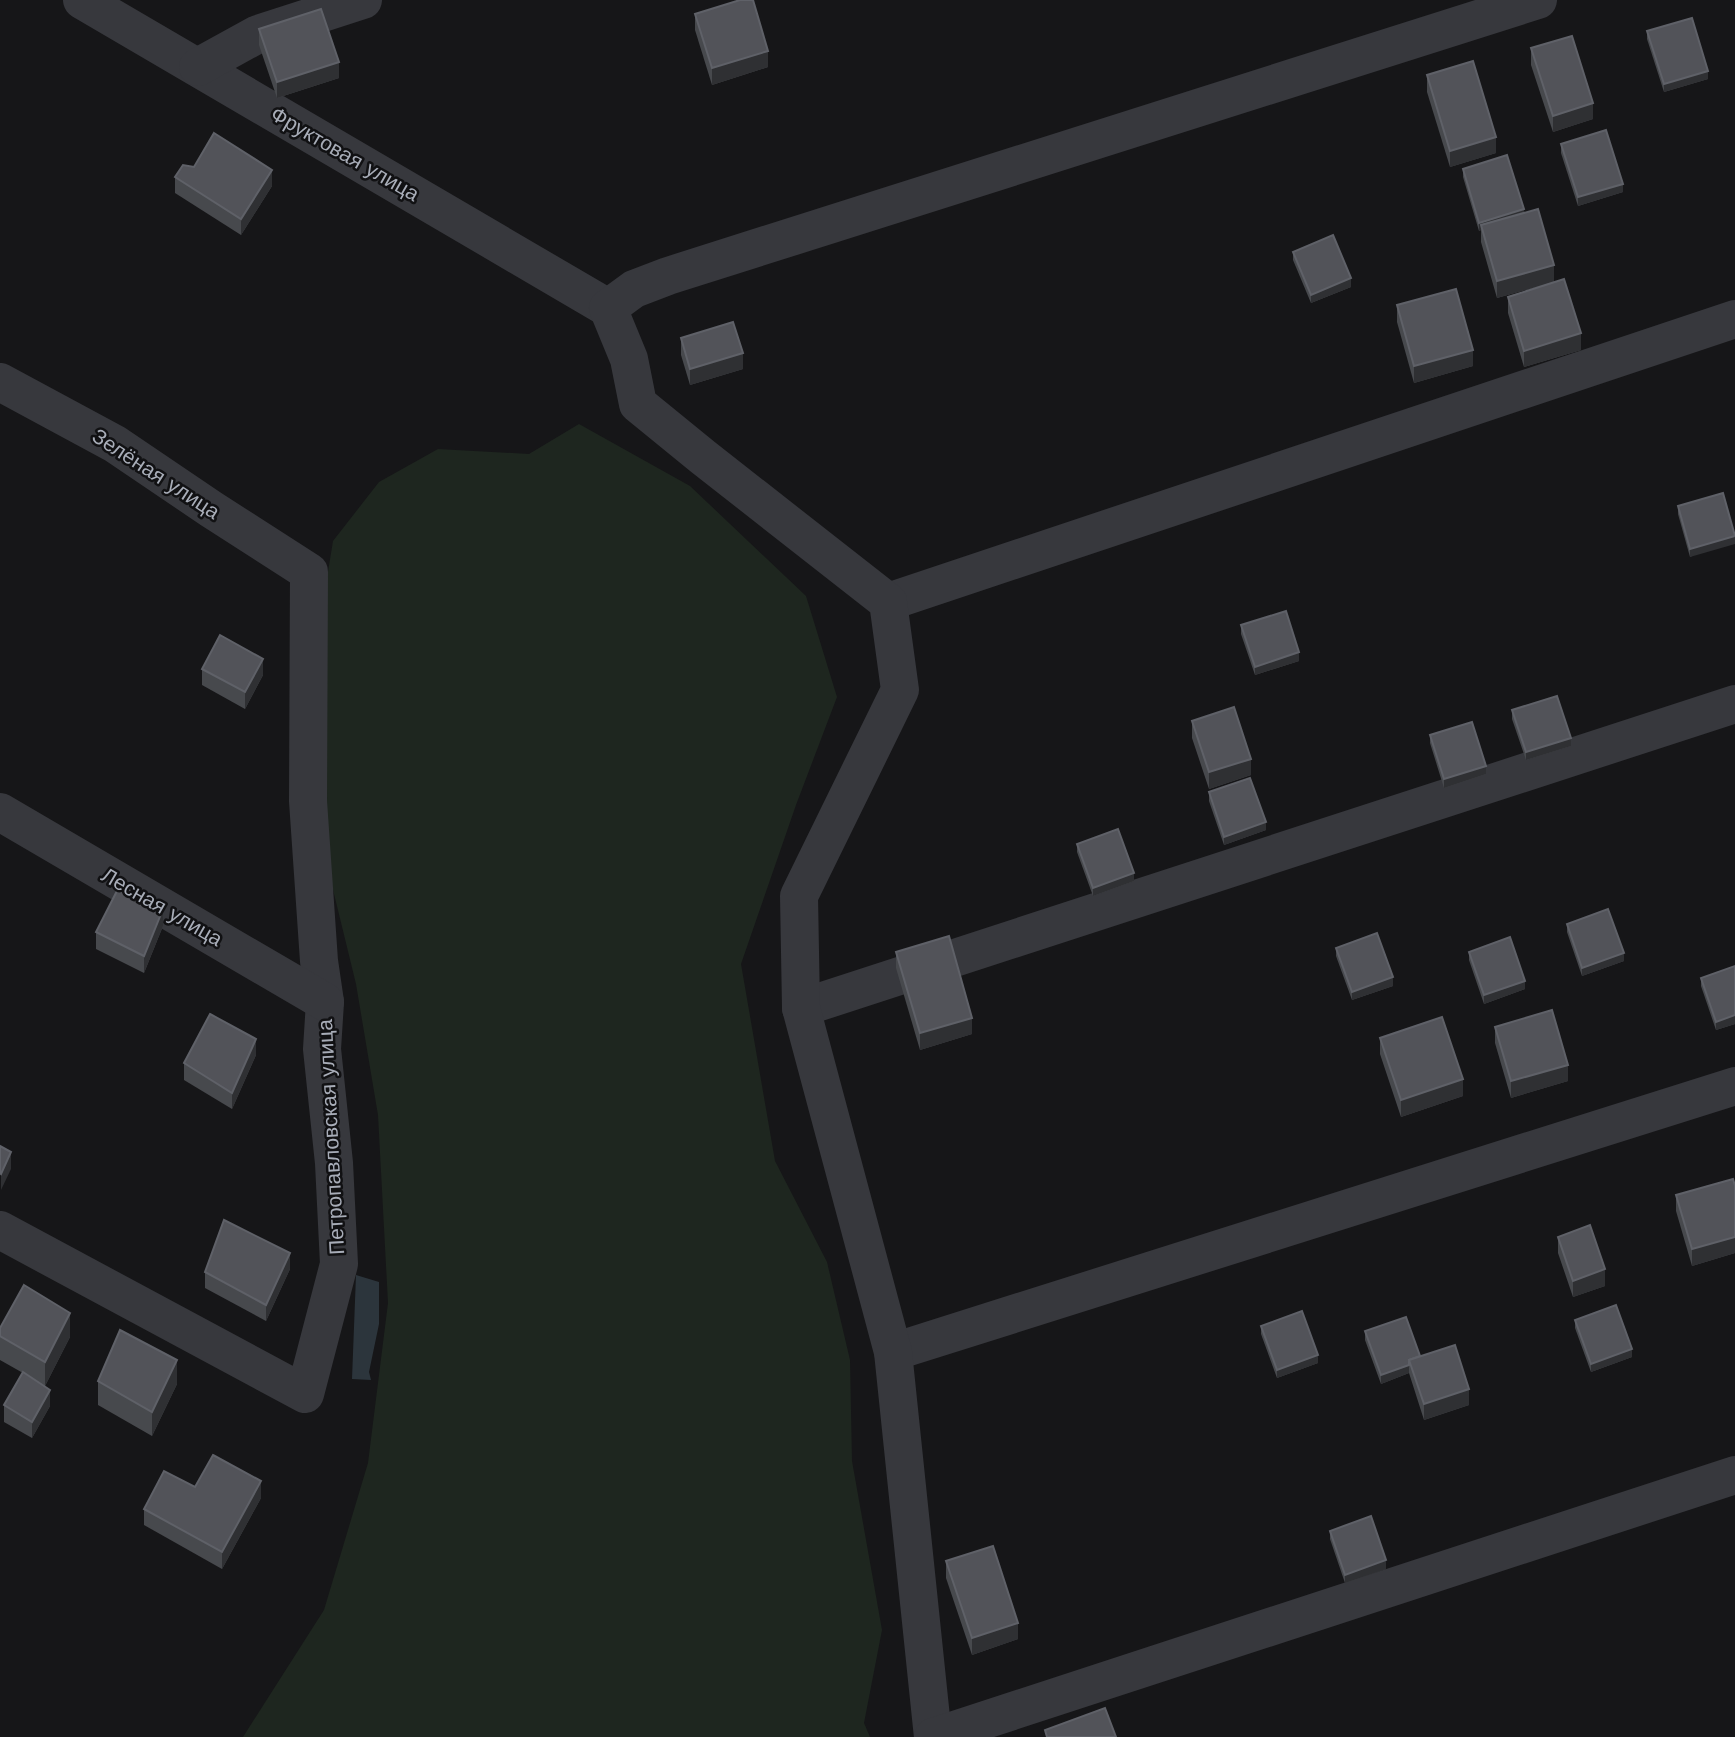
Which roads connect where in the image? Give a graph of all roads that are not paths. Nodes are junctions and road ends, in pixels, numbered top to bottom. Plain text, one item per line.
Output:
1 (82, 0) edge
2 (363, 0) edge
3 (1538, 0) edge
4 (198, 67) junction
5 (608, 308) junction
6 (1735, 319) edge
7 (0, 382) edge
8 (309, 572) joint
9 (888, 602) junction
10 (1735, 705) edge
11 (0, 812) edge
12 (325, 1002) junction
13 (801, 1008) junction
14 (1735, 1086) edge
15 (0, 1230) edge
16 (893, 1352) junction
17 (1735, 1475) edge
18 (933, 1737) edge

1 - 4 street, Фруктовая улица
2 - 4 street
3 - 5 street
4 - 5 street, Фруктовая улица
5 - 9 street
6 - 9 street
7 - 8 street, Зелёная улица
8 - 12 street, Петропавловская улица
9 - 13 street
10 - 13 street
11 - 12 street, Лесная улица
12 - 15 street, Петропавловская улица
13 - 16 street
14 - 16 street
16 - 18 street
17 - 18 street

